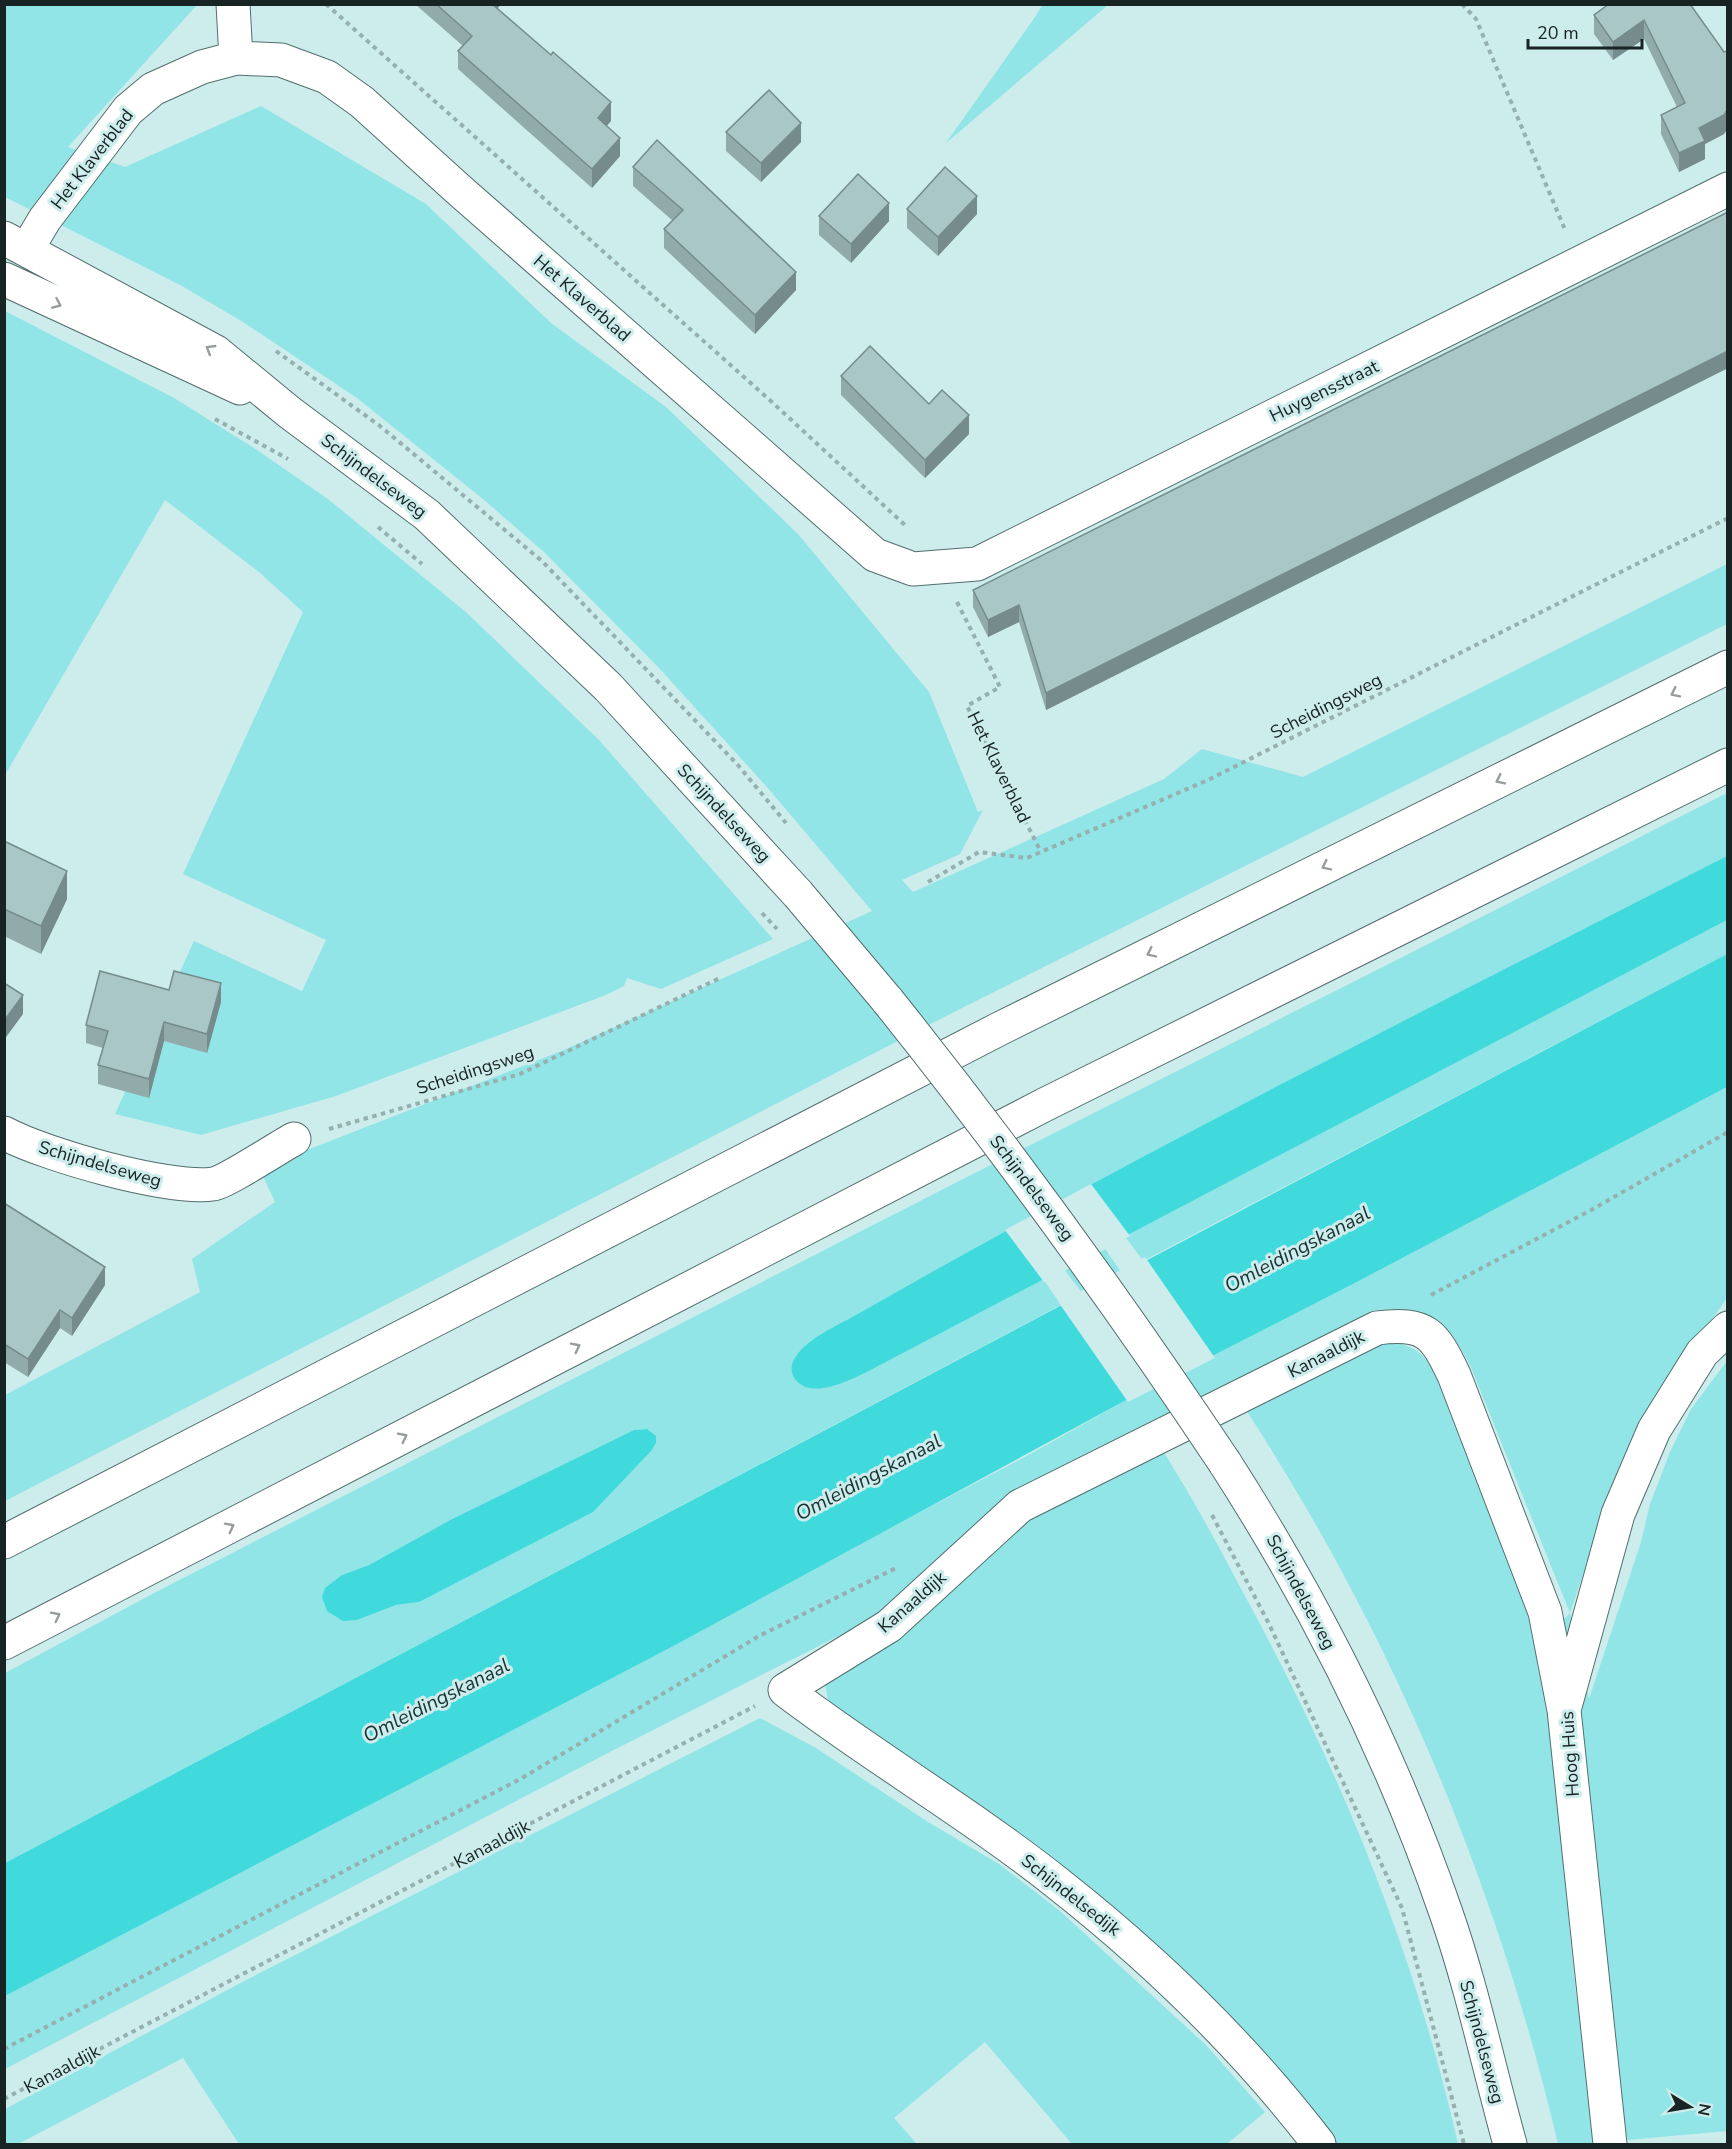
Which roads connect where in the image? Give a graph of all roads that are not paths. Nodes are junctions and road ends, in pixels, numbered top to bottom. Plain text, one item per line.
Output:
1 (233, 4) edge
2 (237, 58) junction
3 (1728, 189) edge
4 (12, 249) edge
5 (4, 279) edge
6 (289, 411) junction
7 (927, 568) joint
8 (1728, 667) edge
9 (1728, 765) edge
10 (4, 1133) edge
11 (294, 1139) road end
12 (1728, 1328) edge
13 (4, 1542) edge
14 (4, 1643) edge
15 (785, 1690) joint
16 (1564, 1710) junction
17 (1319, 2145) edge
18 (1510, 2145) edge
19 (1610, 2145) edge

1 - 2 main road
2 - 4 main road, Het Klaverblad
2 - 7 main road, Het Klaverblad
3 - 7 main road, Huygensstraat
6 -> 4 main road, Schijndelseweg
5 -> 6 main road, Schijndelseweg
6 - 18 main road, Schijndelseweg, bridge
8 -> 13 main road
14 -> 9 main road
10 - 11 main road, Schijndelseweg
12 - 16 main road, Hoog Huis
15 - 16 main road, Kanaaldijk
15 - 17 main road, Schijndelsedijk
16 - 19 main road, Hoog Huis

